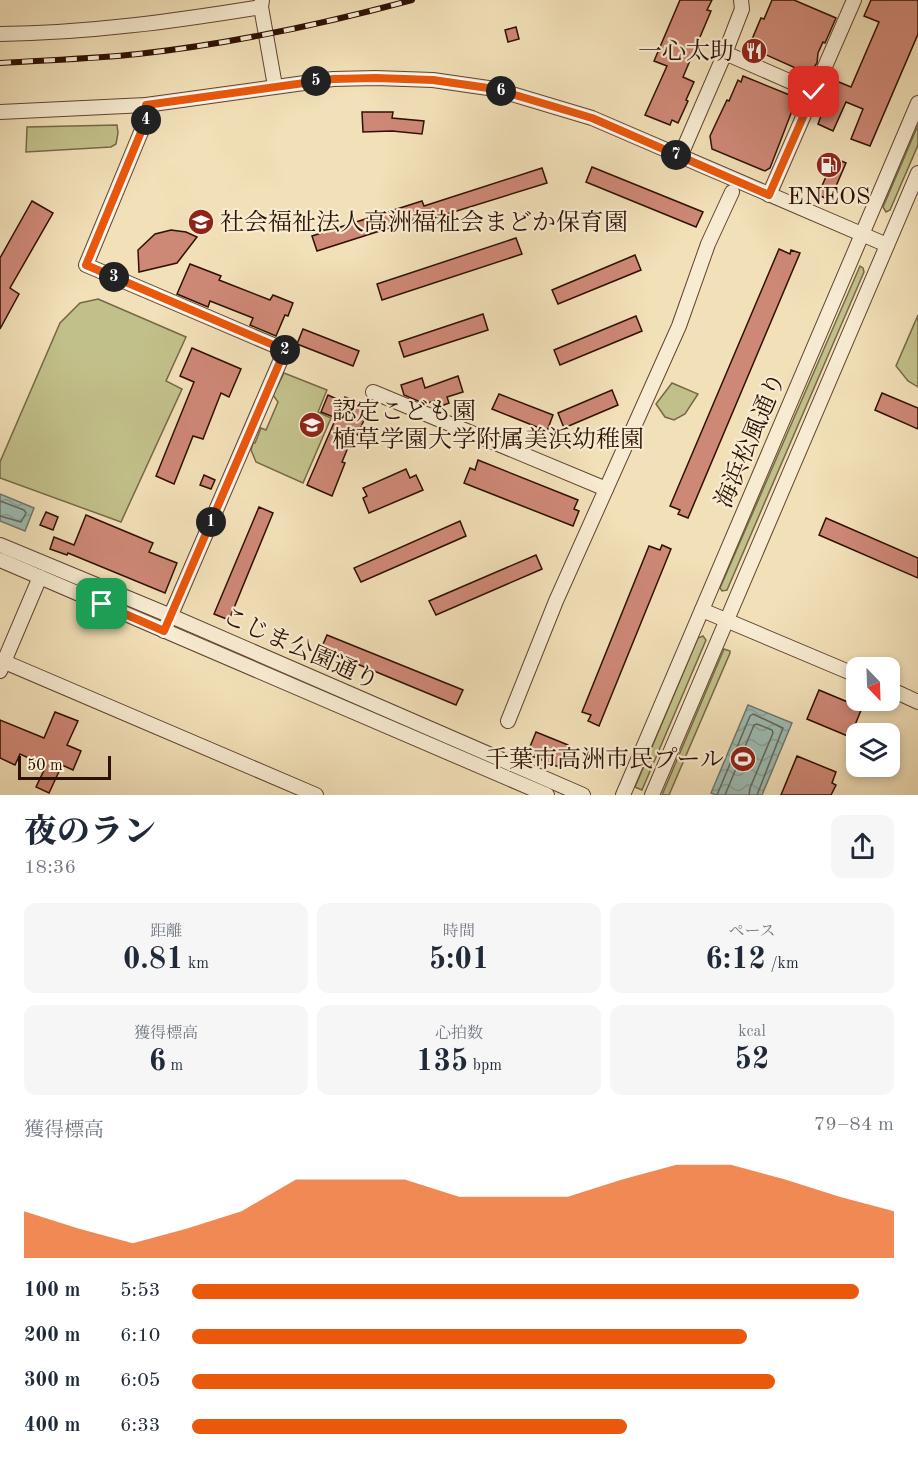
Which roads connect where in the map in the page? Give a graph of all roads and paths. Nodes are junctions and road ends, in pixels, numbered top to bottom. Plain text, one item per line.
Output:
1 (741, 0) edge
2 (854, 0) edge
3 (262, 3) edge
4 (0, 34) edge
5 (725, 53) junction
6 (275, 87) junction
7 (814, 92) junction
8 (918, 103) edge
9 (146, 105) junction
10 (0, 112) edge
11 (680, 157) junction
12 (918, 173) edge
13 (732, 192) dead end
14 (769, 195) junction
15 (862, 234) junction
16 (887, 245) junction
17 (373, 392) dead end
18 (606, 489) junction
19 (0, 546) edge
20 (0, 560) edge
21 (40, 577) junction
22 (702, 610) junction
23 (171, 616) junction
24 (727, 620) junction
25 (164, 631) junction
26 (1, 664) edge
27 (846, 671) edge
28 (900, 694) edge
29 (918, 702) edge
30 (508, 721) dead end
31 (316, 795) edge
32 (547, 795) edge
33 (583, 795) edge
34 (623, 795) edge
35 (652, 795) edge

1 - 5 street
2 - 7 street
3 - 4 street
3 - 6 street
5 - 7 street
5 - 11 street
6 - 9 street
6 - 11 street
7 - 14 street
8 - 15 street, 海浜松風通り
9 - 10 street
9 - 23 street
11 - 14 street
12 - 16 street, 海浜松風通り
13 - 18 street
14 - 15 street
15 - 16 street
15 - 22 street, 海浜松風通り
16 - 24 street, 海浜松風通り
17 - 18 street
18 - 30 street
19 - 23 street, こじま公園通り
20 - 21 street, こじま公園通り
21 - 25 street, こじま公園通り
21 - 26 street
22 - 24 street
22 - 34 street, 海浜松風通り
23 - 25 street
23 - 33 street, こじま公園通り
24 - 27 street
24 - 35 street, 海浜松風通り
25 - 32 street, こじま公園通り
26 - 31 street
28 - 29 street

